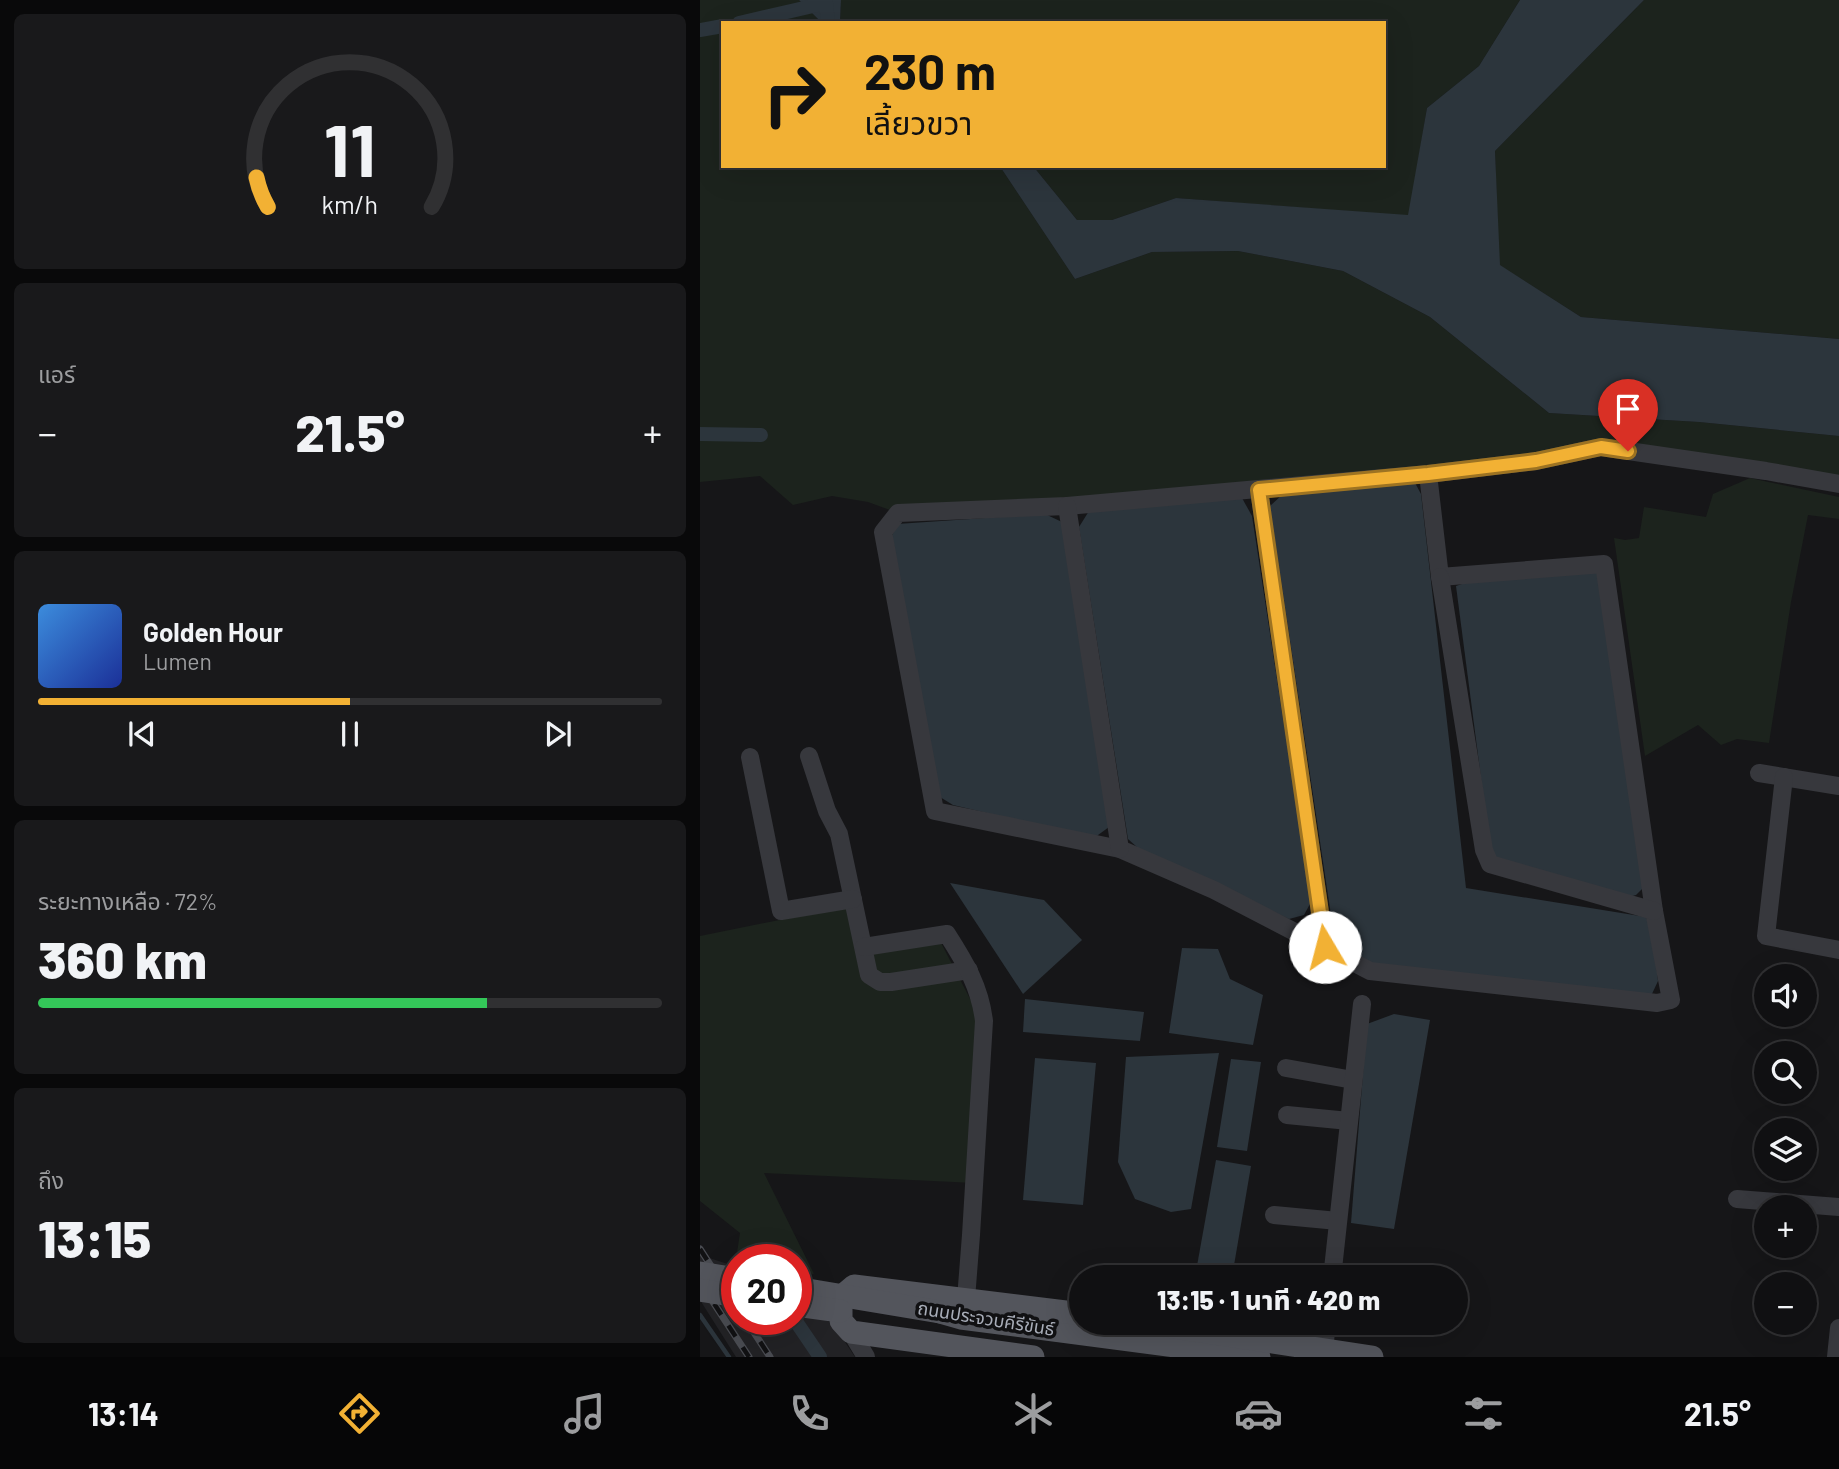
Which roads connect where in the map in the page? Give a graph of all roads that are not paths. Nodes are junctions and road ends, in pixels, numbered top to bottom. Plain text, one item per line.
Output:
1 (1428, 474) junction
2 (1839, 484) edge
3 (1259, 490) junction
4 (1068, 506) junction
5 (1440, 577) junction
6 (809, 756) dead end
7 (750, 757) dead end
8 (1759, 774) dead end
9 (1784, 777) junction
10 (1839, 786) edge
11 (1120, 849) junction
12 (853, 899) junction
13 (1654, 911) junction
14 (864, 947) junction
15 (1325, 947) junction
16 (1839, 950) edge
17 (970, 970) junction
18 (1362, 1004) dead end
19 (1286, 1068) dead end
20 (1353, 1080) junction
21 (1287, 1115) dead end
22 (1349, 1121) junction
23 (1737, 1199) dead end
24 (1839, 1207) edge
25 (1274, 1214) dead end
26 (1338, 1221) junction
27 (1333, 1265) edge
28 (700, 1273) edge
29 (721, 1276) edge
30 (700, 1290) edge
31 (812, 1292) edge
32 (721, 1293) edge
33 (966, 1299) junction
34 (812, 1307) edge
35 (1069, 1312) edge
36 (939, 1319) junction
37 (850, 1332) junction
38 (1225, 1335) edge
39 (1326, 1335) edge
40 (1324, 1350) junction
41 (977, 1353) edge
42 (866, 1357) edge
43 (1033, 1357) edge
44 (1173, 1357) edge
45 (1259, 1357) edge
46 (1372, 1357) edge

1 - 2 street
1 - 3 street
1 - 5 street
3 - 4 street
3 - 15 street
4 - 11 street
4 - 11 street
5 - 13 street
5 - 13 street
6 - 12 street
7 - 12 street
8 - 9 street
9 - 10 street
9 - 16 street
11 - 15 street
12 - 14 street
13 - 15 street
14 - 17 street
14 - 17 street
17 - 33 street
18 - 20 street
19 - 20 street
20 - 22 street
21 - 22 street
22 - 26 street
23 - 24 street
25 - 26 street
26 - 27 street
28 - 29 main road, bridge
30 - 32 main road, bridge
31 - 36 main road, ถนนประจวบคีรีขันธ์, bridge
33 - 35 main road
33 - 37 main road
34 - 36 main road, ถนนประจวบคีรีขันธ์, bridge
36 - 44 main road, ถนนประจวบคีรีขันธ์
36 - 45 main road, ถนนประจวบคีรีขันธ์
37 - 41 main road
37 - 42 street
38 - 40 main road
39 - 40 street
40 - 46 main road
41 - 43 main road

